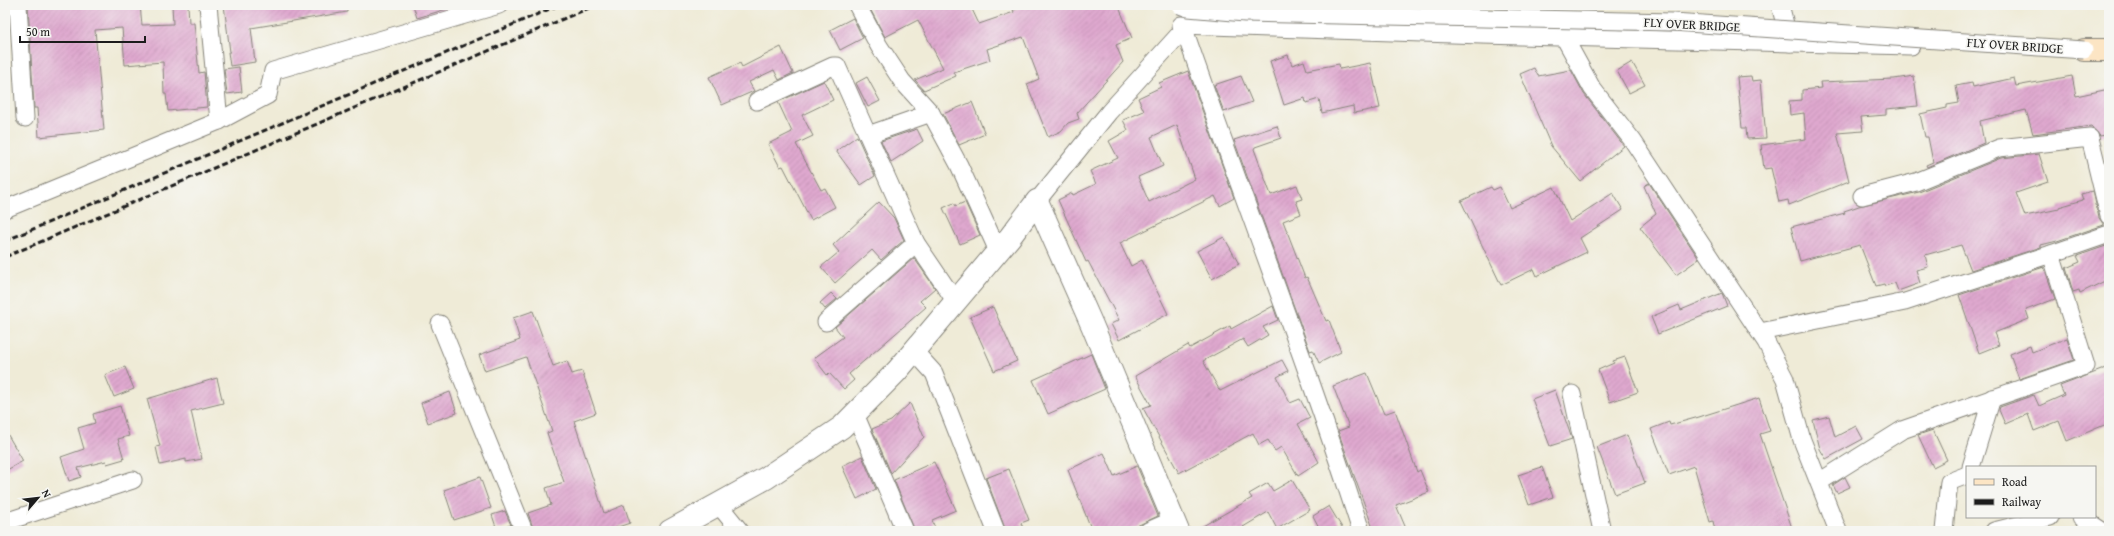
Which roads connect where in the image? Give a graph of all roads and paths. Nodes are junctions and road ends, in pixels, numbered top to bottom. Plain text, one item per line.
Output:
1 (18, 5) edge
2 (208, 5) edge
3 (499, 5) edge
4 (858, 5) edge
5 (1180, 5) edge
6 (1780, 5) edge
7 (1184, 29) junction
8 (1564, 37) junction
9 (1790, 44) junction
10 (2084, 50) joint
11 (2109, 50) edge
12 (757, 101) dead end
13 (931, 113) junction
14 (25, 118) dead end
15 (219, 121) junction
16 (868, 135) junction
17 (1862, 196) dead end
18 (1037, 200) junction
19 (5, 209) edge
20 (2109, 216) edge
21 (2109, 234) edge
22 (916, 243) junction
23 (998, 251) junction
24 (2051, 254) junction
25 (956, 302) junction
26 (826, 322) dead end
27 (440, 324) dead end
28 (1760, 332) junction
29 (914, 351) junction
30 (1572, 394) dead end
31 (1992, 398) junction
32 (855, 414) junction
33 (1971, 466) edge
34 (1966, 475) edge
35 (133, 480) dead end
36 (1819, 482) junction
37 (718, 504) junction
38 (2046, 518) edge
39 (2082, 518) edge
40 (5, 522) edge
41 (1176, 525) edge
42 (1835, 530) edge
43 (524, 531) edge
44 (670, 531) edge
45 (740, 531) edge
46 (905, 531) edge
47 (996, 531) edge
48 (1148, 531) edge
49 (1361, 531) edge
50 (1602, 531) edge
51 (1944, 531) edge
52 (1994, 531) edge
53 (2102, 531) edge

1 - 14 street
2 - 15 street
3 - 15 street
4 - 13 street
5 - 10 street, FLY OVER BRIDGE, bridge
6 - 9 street
7 - 8 street
7 - 18 street
7 - 49 street
8 - 9 street
8 - 28 street
9 - 11 street
10 - 11 main road
12 - 16 street
13 - 16 street
13 - 23 street
15 - 19 street
16 - 22 street
17 - 20 street
18 - 23 street
18 - 41 street
21 - 24 street
22 - 25 street
22 - 26 street
23 - 25 street
24 - 28 street
24 - 31 street
25 - 29 street
27 - 43 street
28 - 36 street
29 - 32 street
29 - 47 street
30 - 50 street
31 - 33 street
31 - 36 street
32 - 37 street
32 - 46 street
34 - 51 street
35 - 40 street
36 - 42 street
37 - 44 street
37 - 45 street
38 - 52 street
39 - 53 street
41 - 48 street

